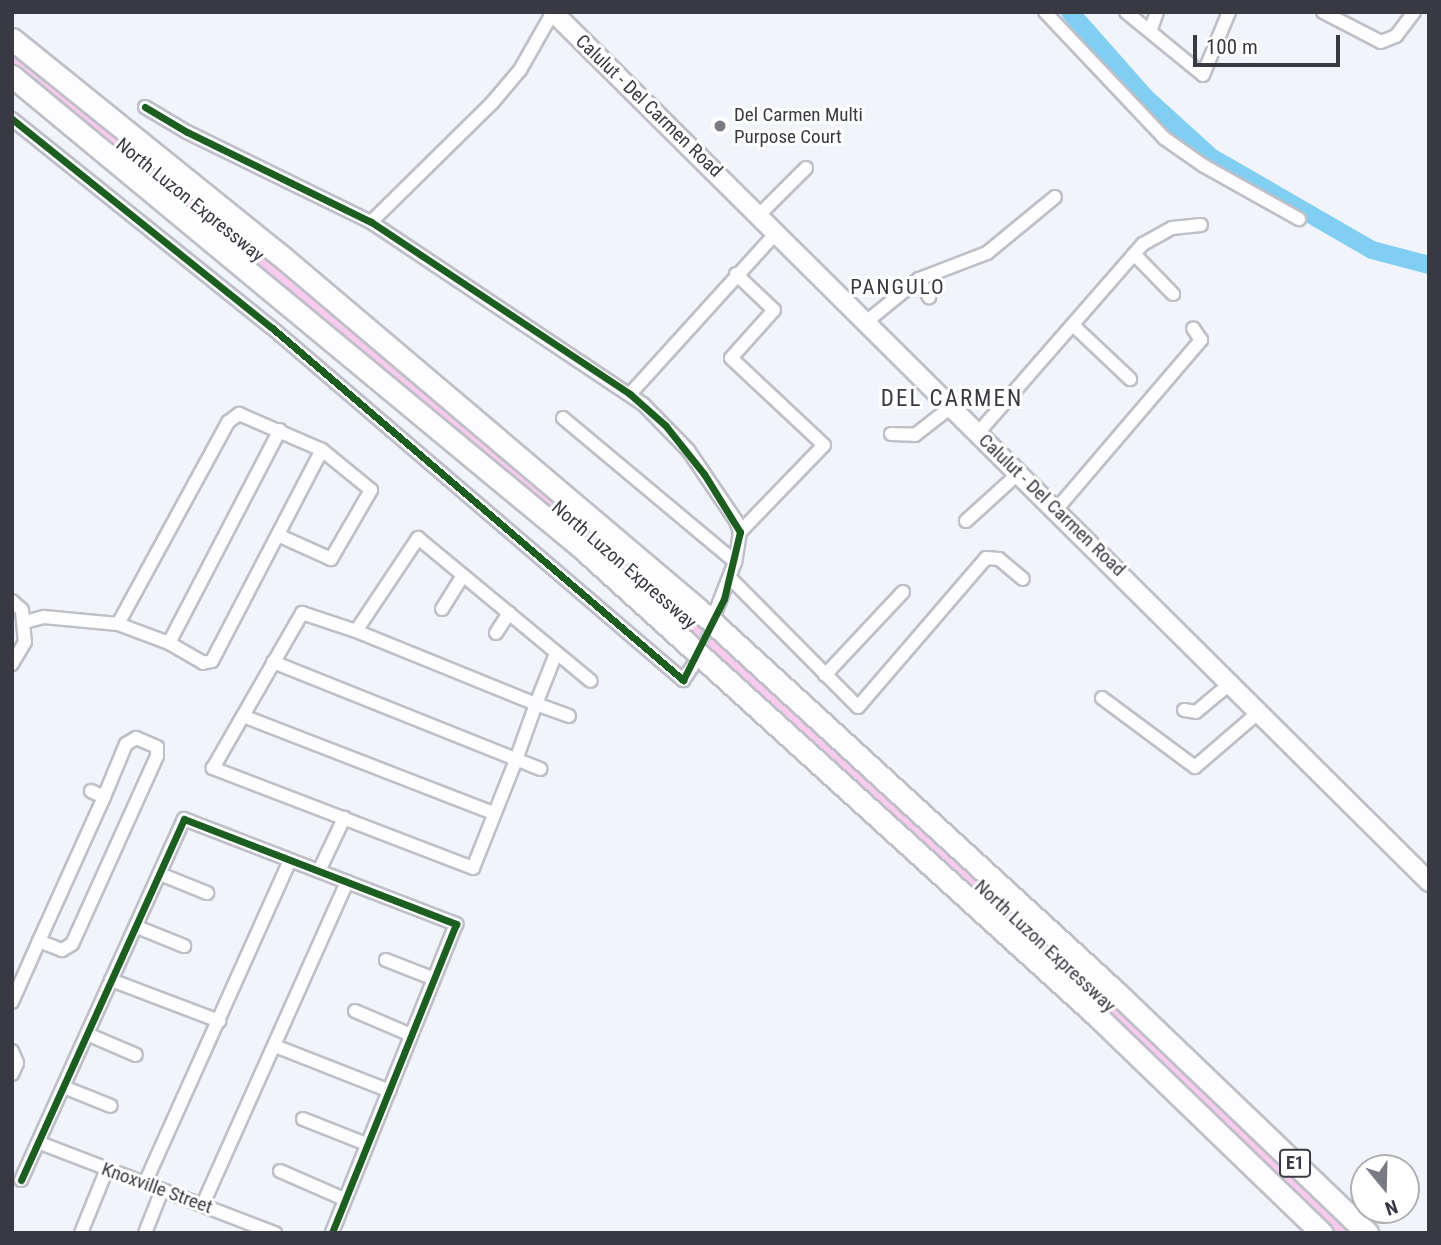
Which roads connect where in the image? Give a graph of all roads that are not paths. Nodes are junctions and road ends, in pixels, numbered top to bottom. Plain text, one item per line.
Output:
1 (553, 12) edge
2 (1045, 12) edge
3 (1126, 12) edge
4 (1157, 12) edge
5 (1229, 12) edge
6 (1323, 12) edge
7 (1414, 12) edge
8 (1151, 29) junction
9 (12, 38) edge
10 (12, 76) edge
11 (145, 107) dead end
12 (12, 119) edge
13 (806, 168) dead end
14 (1055, 197) dead end
15 (758, 216) junction
16 (1299, 219) dead end
17 (371, 222) junction
18 (1201, 225) dead end
19 (776, 233) junction
20 (1134, 254) junction
21 (736, 274) junction
22 (919, 279) junction
23 (1173, 294) dead end
24 (929, 297) dead end
25 (866, 322) junction
26 (1074, 327) junction
27 (1193, 328) dead end
28 (1130, 379) dead end
29 (630, 394) junction
30 (951, 407) junction
31 (563, 418) dead end
32 (280, 430) junction
33 (978, 433) junction
34 (891, 434) dead end
35 (322, 450) junction
36 (1019, 473) junction
37 (1055, 511) junction
38 (966, 521) dead end
39 (740, 532) junction
40 (280, 536) junction
41 (735, 562) junction
42 (463, 576) junction
43 (731, 579) junction
44 (1023, 579) dead end
45 (903, 592) dead end
46 (12, 601) edge
47 (442, 609) dead end
48 (509, 613) junction
49 (716, 613) tunnel mouth
50 (25, 622) junction
51 (118, 624) junction
52 (356, 631) junction
53 (496, 633) dead end
54 (169, 643) junction
55 (555, 656) junction
56 (273, 662) junction
57 (12, 664) edge
58 (692, 667) dead end
59 (825, 676) junction
60 (591, 681) dead end
61 (1232, 682) junction
62 (1102, 698) dead end
63 (537, 704) junction
64 (1184, 710) dead end
65 (1260, 710) junction
66 (243, 716) junction
67 (569, 716) dead end
68 (516, 760) junction
69 (540, 769) dead end
70 (90, 792) dead end
71 (104, 797) junction
72 (494, 813) junction
73 (344, 818) junction
74 (290, 861) junction
75 (318, 871) junction
76 (160, 874) junction
77 (347, 882) junction
78 (1429, 883) edge
79 (207, 893) dead end
80 (137, 927) junction
81 (39, 941) junction
82 (184, 946) dead end
83 (386, 960) dead end
84 (432, 978) junction
85 (111, 980) junction
86 (12, 1002) edge
87 (355, 1011) dead end
88 (219, 1021) junction
89 (87, 1034) junction
90 (411, 1035) junction
91 (275, 1046) junction
92 (12, 1051) edge
93 (136, 1055) dead end
94 (12, 1074) edge
95 (66, 1088) junction
96 (390, 1091) junction
97 (111, 1107) dead end
98 (303, 1119) dead end
99 (40, 1143) junction
100 (366, 1144) junction
101 (107, 1170) junction
102 (280, 1171) dead end
103 (21, 1180) dead end
104 (145, 1183) junction
105 (162, 1190) junction
106 (344, 1199) junction
107 (204, 1204) junction
108 (81, 1233) edge
109 (145, 1233) edge
110 (275, 1233) edge
111 (332, 1233) edge
112 (1322, 1233) edge
113 (1367, 1233) edge

1 - 15 main road, Calulut - Del Carmen Road
1 - 17 street
2 - 16 street
3 - 8 street
4 - 8 street
5 - 8 street
6 - 7 street
9 - 113 highway, North Luzon Expressway / E1
10 - 112 highway, North Luzon Expressway / E1
11 - 17 street
12 - 58 street
13 - 15 street
14 - 22 street
15 - 19 main road, Calulut - Del Carmen Road
17 - 29 street
18 - 20 street
19 - 21 street
19 - 25 main road, Calulut - Del Carmen Road
20 - 23 street
20 - 26 street
21 - 29 street
21 - 39 street
22 - 24 street
22 - 25 street
25 - 30 main road, Calulut - Del Carmen Road
26 - 28 street
26 - 33 street
27 - 37 street
29 - 39 street
30 - 33 main road, Calulut - Del Carmen Road
30 - 34 street
31 - 41 street
32 - 35 street
32 - 51 street
32 - 54 street
33 - 36 main road, Calulut - Del Carmen Road
35 - 40 street
35 - 40 street
36 - 37 main road, Calulut - Del Carmen Road
36 - 38 street
37 - 61 main road, Calulut - Del Carmen Road
39 - 41 street
40 - 54 street
41 - 43 street
42 - 47 street
42 - 48 street
42 - 52 street
43 - 49 street
43 - 59 street
44 - 59 street
45 - 59 street
46 - 50 street
48 - 53 street
48 - 55 street
50 - 51 street
50 - 57 street
51 - 54 street
52 - 56 street
52 - 63 street
55 - 60 street
55 - 63 street
56 - 66 street
56 - 68 street
61 - 64 street
61 - 65 main road, Calulut - Del Carmen Road
62 - 65 street
63 - 67 street
63 - 68 street
65 - 78 main road, Calulut - Del Carmen Road
66 - 72 street
66 - 73 street
68 - 69 street
68 - 72 street
70 - 71 street
71 - 81 street
71 - 81 street
72 - 73 street
73 - 75 street
74 - 75 street
74 - 76 street
74 - 88 street
75 - 77 street
76 - 79 street
76 - 80 street
77 - 84 street
77 - 91 street
80 - 82 street
80 - 85 street
81 - 86 street
83 - 84 street
84 - 90 street
85 - 88 street
85 - 89 street
87 - 90 street
88 - 104 street
89 - 93 street
89 - 95 street
90 - 96 street
91 - 96 street
91 - 107 street
92 - 94 street
95 - 97 street
95 - 99 street
96 - 100 street
98 - 100 street
99 - 101 street, Knoxville Street
99 - 103 street
100 - 106 street
101 - 104 street, Knoxville Street
101 - 108 street
102 - 106 street
104 - 105 street, Knoxville Street
105 - 107 street, Knoxville Street
105 - 109 street
106 - 111 street
107 - 110 street, Knoxville Street

